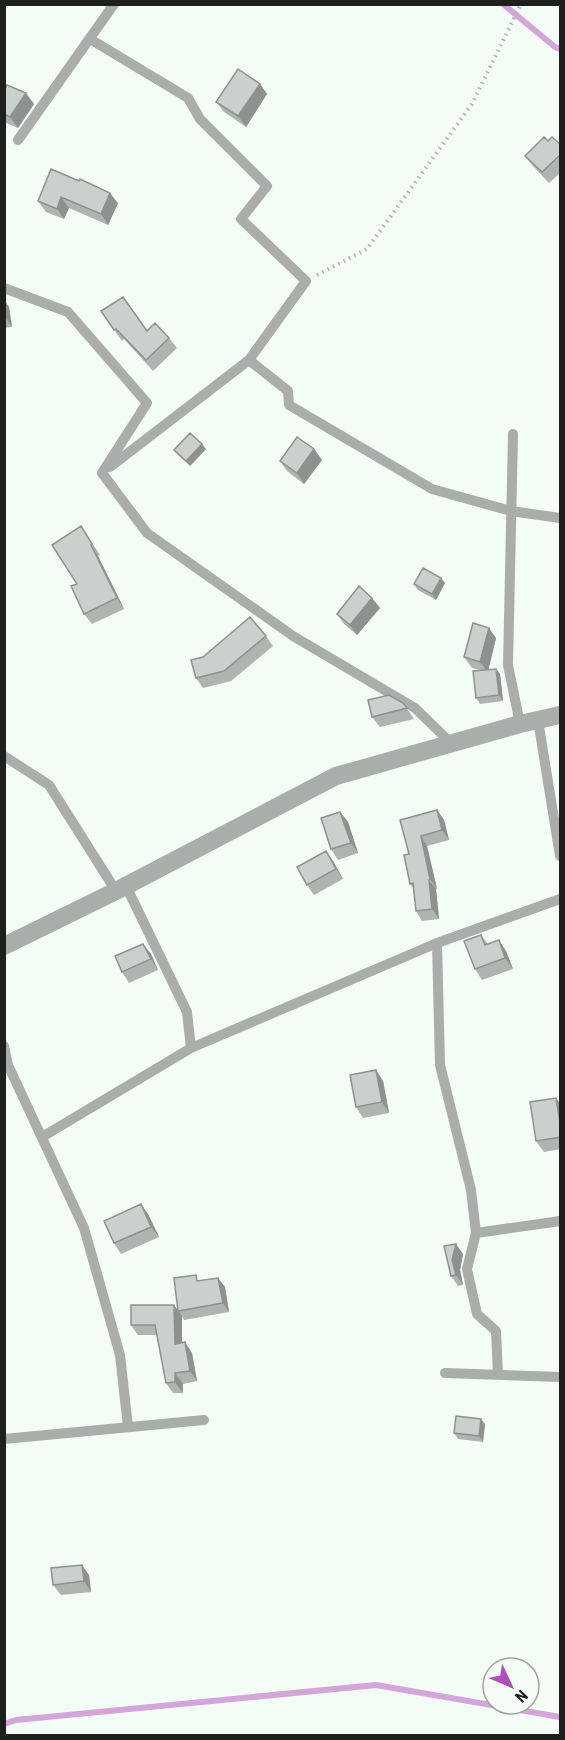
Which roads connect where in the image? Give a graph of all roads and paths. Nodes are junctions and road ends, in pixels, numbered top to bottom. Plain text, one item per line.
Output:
1 (114, 4) edge
2 (521, 4) edge
3 (90, 39) junction
4 (18, 140) dead end
5 (306, 280) junction
6 (4, 288) edge
7 (249, 360) junction
8 (513, 434) dead end
9 (102, 472) junction
10 (511, 511) junction
11 (561, 518) edge
12 (561, 715) edge
13 (538, 720) junction
14 (520, 724) junction
15 (452, 744) junction
16 (4, 756) edge
17 (561, 856) edge
18 (121, 889) junction
19 (561, 899) edge
20 (437, 943) junction
21 (4, 946) edge
22 (4, 1046) edge
23 (191, 1048) junction
24 (42, 1137) junction
25 (561, 1221) edge
26 (476, 1233) junction
27 (445, 1373) dead end
28 (498, 1374) junction
29 (561, 1377) edge
30 (204, 1420) dead end
31 (128, 1427) junction
32 (4, 1439) edge

1 - 3 lane
2 - 5 path
3 - 4 lane
3 - 5 lane
5 - 7 lane
6 - 9 lane
7 - 9 lane
7 - 10 lane
8 - 10 lane
9 - 15 lane
10 - 11 lane
10 - 14 lane
12 - 13 street
13 - 14 street
13 - 17 lane
14 - 15 street
15 - 18 street
16 - 18 lane
18 - 21 street
18 - 23 lane
19 - 20 lane
20 - 23 lane
20 - 26 lane
22 - 24 lane
23 - 24 lane
24 - 31 lane
25 - 26 lane
26 - 28 lane
27 - 28 lane
28 - 29 lane
30 - 31 lane
31 - 32 lane

